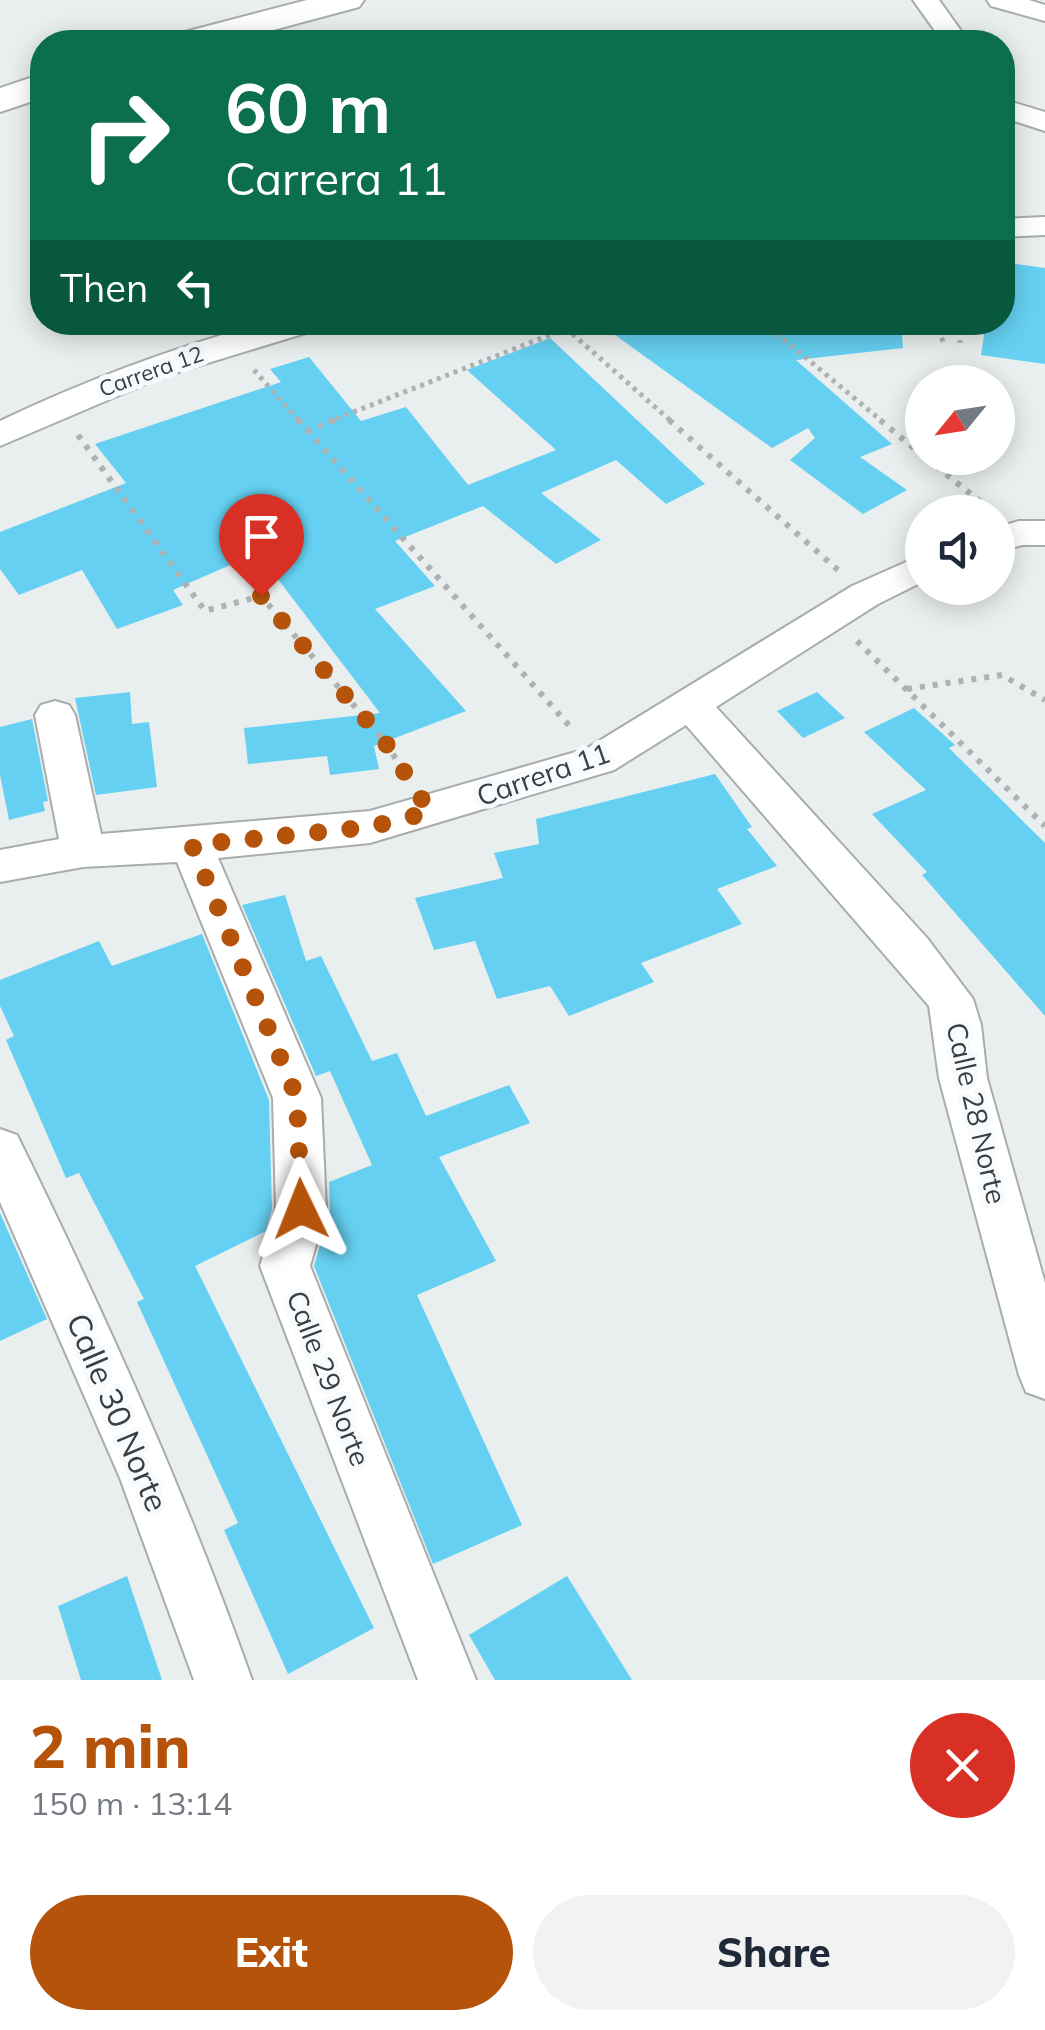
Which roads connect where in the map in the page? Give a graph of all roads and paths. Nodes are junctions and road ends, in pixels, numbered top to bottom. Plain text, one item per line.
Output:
1 (347, 0) edge
2 (926, 0) edge
3 (1000, 0) edge
4 (1045, 13) edge
5 (235, 30) edge
6 (947, 30) edge
7 (30, 90) edge
8 (0, 102) edge
9 (1015, 112) edge
10 (1045, 122) edge
11 (1045, 226) edge
12 (1015, 227) edge
13 (257, 335) edge
14 (548, 335) edge
15 (574, 335) edge
16 (777, 335) edge
17 (783, 335) edge
18 (939, 335) edge
19 (960, 335) edge
20 (231, 342) junction
21 (785, 342) junction
22 (944, 343) dead end
23 (960, 344) dead end
24 (56, 406) junction
25 (306, 431) junction
26 (0, 435) edge
27 (905, 440) edge
28 (948, 475) edge
29 (973, 495) edge
30 (1045, 533) edge
31 (1015, 535) edge
32 (905, 575) edge
33 (866, 595) junction
34 (261, 596) joint
35 (873, 656) dead end
36 (907, 689) junction
37 (1045, 700) edge
38 (690, 704) junction
39 (55, 714) dead end
40 (600, 760) junction
41 (430, 812) junction
42 (1045, 826) edge
43 (192, 845) junction
44 (83, 851) junction
45 (0, 866) edge
46 (0, 1149) edge
47 (1045, 1376) edge
48 (223, 1680) edge
49 (448, 1680) edge

1 - 5 street
2 - 6 street
3 - 4 street
7 - 8 street
9 - 10 street
11 - 12 street
13 - 20 street, Carrera 12
14 - 25 path
15 - 33 path
16 - 21 path
17 - 21 path
18 - 22 path
19 - 23 path
20 - 24 street, Carrera 12
20 - 25 path
21 - 27 path
24 - 26 street, Carrera 12
24 - 34 path
25 - 40 path
28 - 29 path
30 - 31 street
32 - 33 street, Carrera 11
33 - 38 street, Carrera 11
34 - 41 path
35 - 36 path
36 - 37 path
36 - 42 path
38 - 40 street, Carrera 11
38 - 47 street, Calle 28 Norte
39 - 44 street
40 - 41 street, Carrera 11
41 - 43 street, Carrera 11
43 - 44 street, Carrera 11
43 - 49 street, Calle 29 Norte
44 - 45 street, Carrera 11
46 - 48 street, Calle 30 Norte

